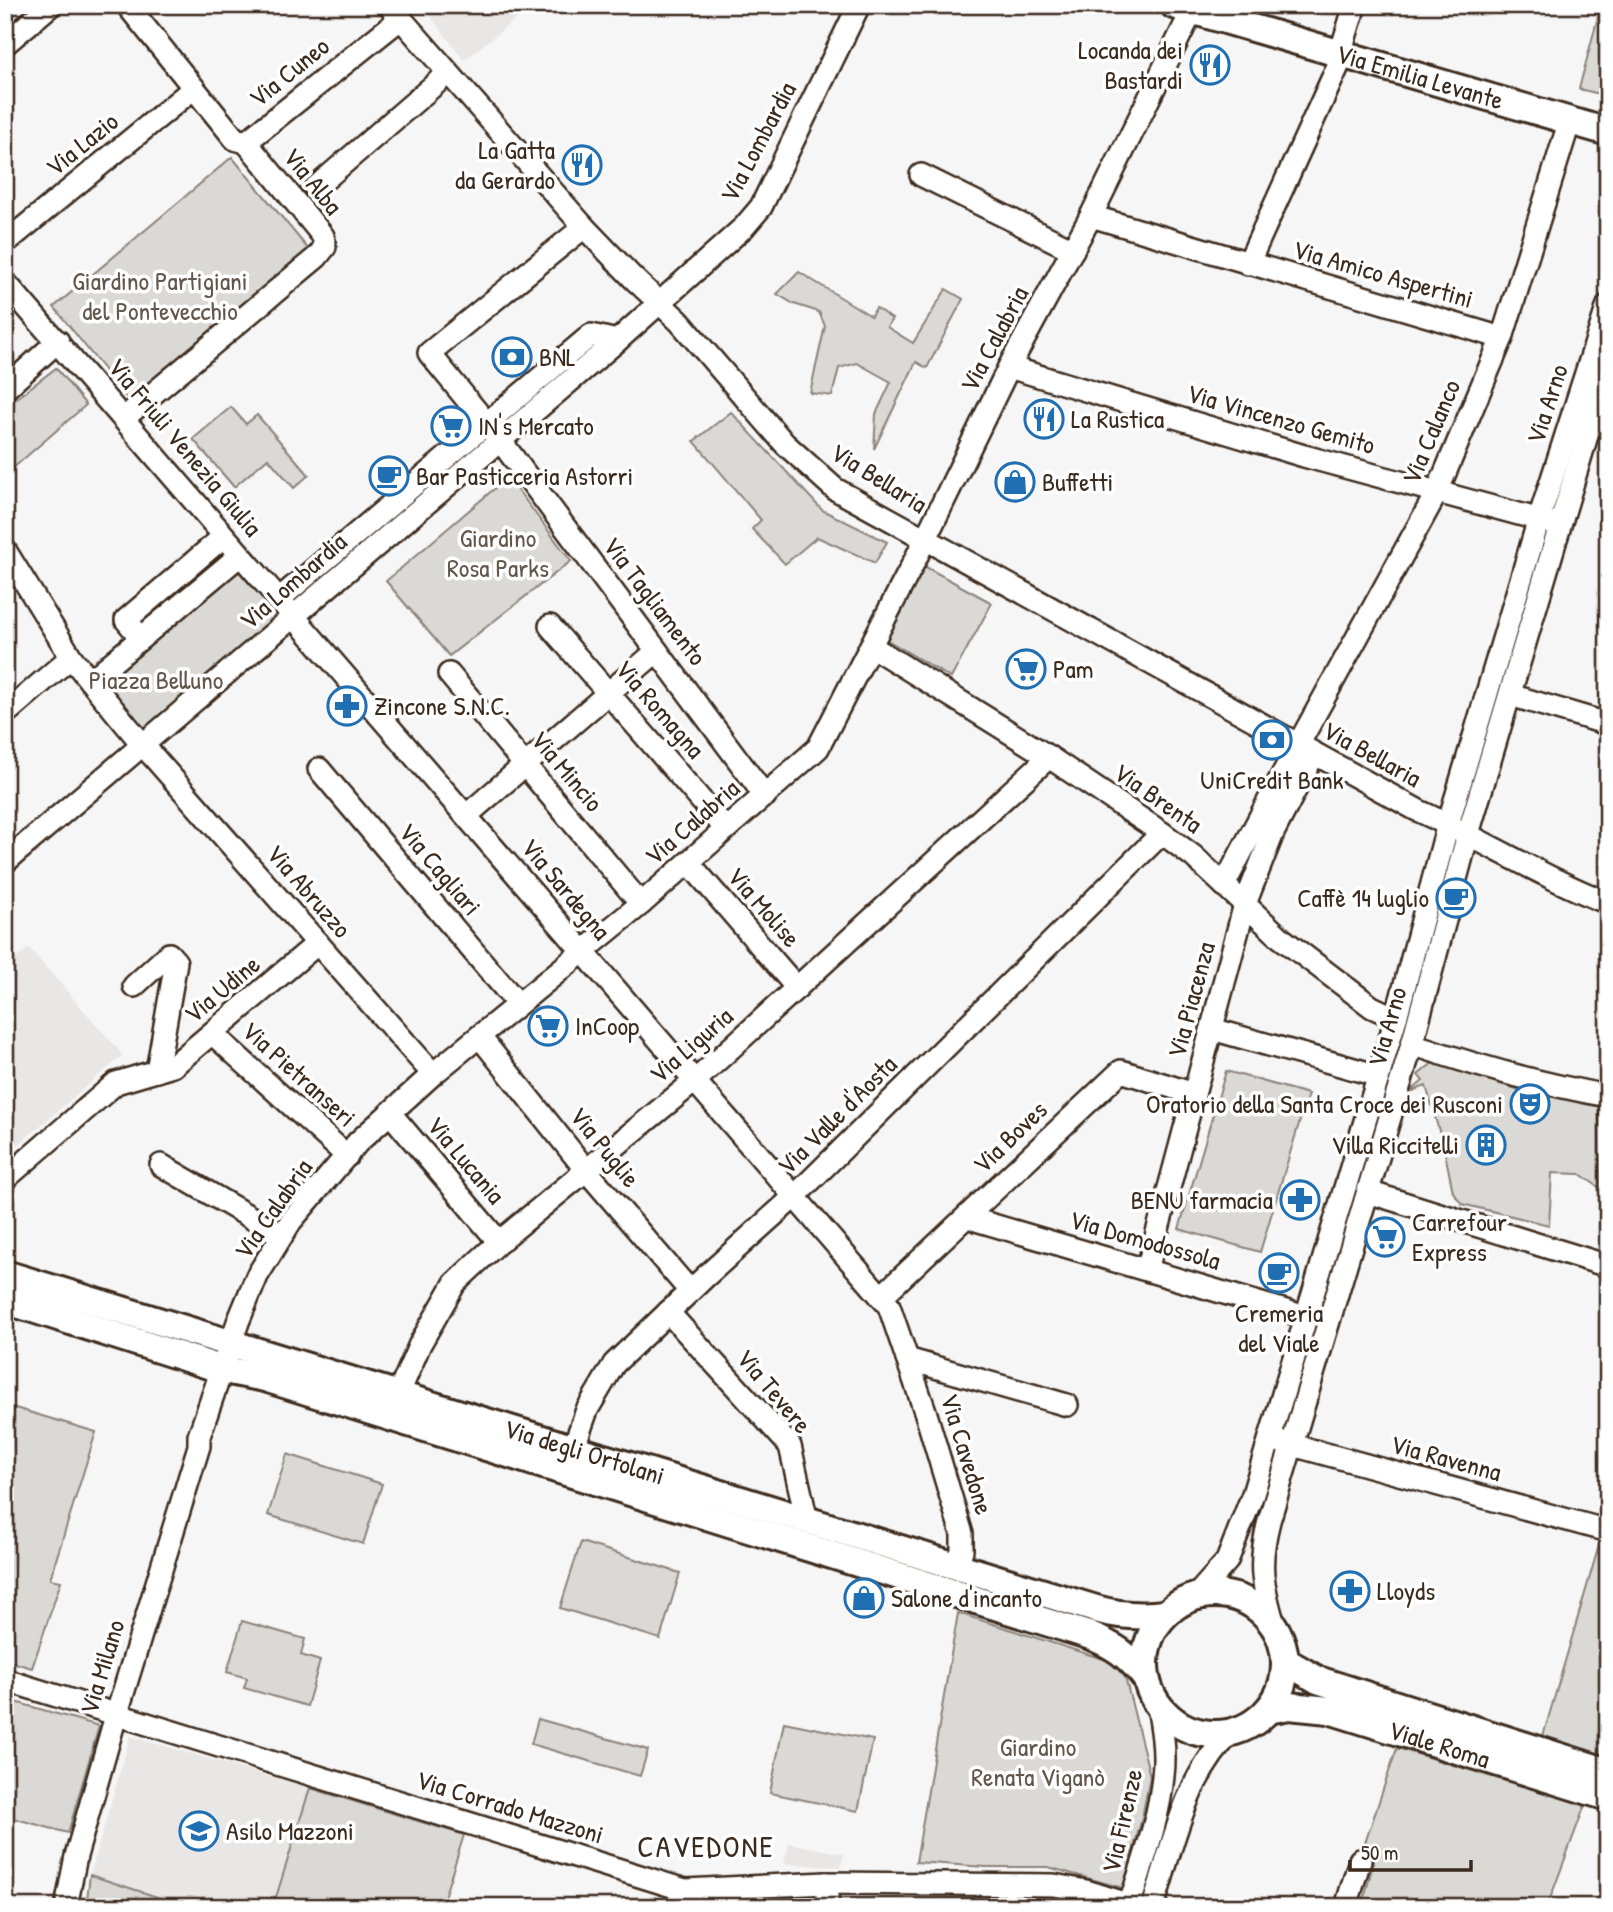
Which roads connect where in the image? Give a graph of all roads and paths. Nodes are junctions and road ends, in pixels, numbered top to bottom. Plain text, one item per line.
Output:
1 (51, 5) edge
2 (127, 5) edge
3 (859, 5) edge
4 (1355, 5) edge
5 (1183, 8) edge
6 (394, 12) edge
7 (1233, 14) edge
8 (5, 44) edge
9 (1342, 55) junction
10 (448, 73) junction
11 (194, 88) junction
12 (1570, 120) junction
13 (1608, 132) edge
14 (246, 142) junction
15 (921, 175) dead end
16 (315, 188) dead end
17 (1091, 216) junction
18 (584, 227) junction
19 (5, 243) edge
20 (1073, 250) junction
21 (1248, 264) junction
22 (5, 282) edge
23 (660, 302) junction
24 (1608, 305) edge
25 (1502, 338) junction
26 (58, 341) junction
27 (1009, 367) junction
28 (1607, 372) edge
29 (5, 389) edge
30 (124, 418) junction
31 (494, 431) junction
32 (1437, 492) junction
33 (1549, 522) junction
34 (223, 537) junction
35 (925, 540) junction
36 (5, 550) edge
37 (239, 556) junction
38 (278, 600) junction
39 (294, 617) junction
40 (550, 626) dead end
41 (141, 638) junction
42 (872, 646) junction
43 (657, 651) junction
44 (71, 657) junction
45 (449, 674) dead end
46 (90, 681) junction
47 (609, 691) junction
48 (1510, 695) junction
49 (5, 714) edge
50 (1608, 724) edge
51 (143, 745) junction
52 (1306, 750) junction
53 (1049, 757) junction
54 (525, 765) junction
55 (319, 769) dead end
56 (765, 796) junction
57 (467, 815) junction
58 (1448, 824) junction
59 (726, 829) junction
60 (1162, 834) junction
61 (1468, 834) junction
62 (5, 862) edge
63 (689, 863) junction
64 (1224, 885) junction
65 (1608, 903) edge
66 (641, 904) junction
67 (1245, 904) junction
68 (318, 943) junction
69 (582, 952) junction
70 (134, 986) dead end
71 (797, 988) junction
72 (518, 1004) junction
73 (1396, 1018) junction
74 (1213, 1029) junction
75 (213, 1034) junction
76 (480, 1037) junction
77 (1412, 1044) junction
78 (157, 1071) junction
79 (433, 1074) junction
80 (1379, 1076) junction
81 (695, 1080) junction
82 (1194, 1094) junction
83 (1608, 1096) edge
84 (390, 1113) junction
85 (346, 1156) junction
86 (161, 1165) dead end
87 (586, 1170) junction
88 (5, 1179) edge
89 (1368, 1192) junction
90 (795, 1196) junction
91 (971, 1214) junction
92 (281, 1235) junction
93 (499, 1242) junction
94 (1608, 1266) edge
95 (1147, 1270) junction
96 (5, 1274) edge
97 (690, 1291) junction
98 (881, 1297) junction
99 (5, 1300) edge
100 (668, 1312) junction
101 (1306, 1317) junction
102 (232, 1344) junction
103 (907, 1359) junction
104 (224, 1370) junction
105 (398, 1395) junction
106 (1067, 1405) dead end
107 (1269, 1439) junction
108 (1292, 1445) junction
109 (573, 1449) junction
110 (807, 1521) junction
111 (1608, 1531) edge
112 (957, 1567) junction
113 (1196, 1596) junction
114 (1165, 1614) junction
115 (1274, 1625) junction
116 (1285, 1661) junction
117 (1145, 1676) junction
118 (5, 1680) edge
119 (1158, 1706) junction
120 (1268, 1710) junction
121 (116, 1715) junction
122 (1232, 1732) junction
123 (1608, 1772) edge
124 (1608, 1797) edge
125 (1360, 1860) dead end
126 (826, 1883) junction
127 (1054, 1885) junction
128 (66, 1906) edge
129 (1132, 1906) edge
130 (828, 1907) edge
131 (1056, 1907) edge
132 (1153, 1907) edge
133 (1346, 1907) edge

1 - 8 street
2 - 11 street
3 - 23 street, Via Lombardia
4 - 9 street, Via Amico Aspertini
5 - 7 main road, Via Emilia Levante
5 - 17 street, Via Calabria
6 - 10 street, Via Bellaria
6 - 14 street, Via Cuneo
7 - 9 main road, Via Emilia Levante
9 - 12 main road, Via Emilia Levante
9 - 21 street, Via Amico Aspertini
10 - 16 street
10 - 18 street, Via Bellaria
11 - 14 street
11 - 19 street, Via Lazio
12 - 13 main road, Via Emilia Levante
12 - 25 street, Via Calanco
14 - 30 street, Via Alba
15 - 20 street
17 - 20 street, Via Calabria
17 - 21 street, Via Amico Aspertini
18 - 23 street, Via Bellaria
18 - 31 street
20 - 27 street, Via Calabria
21 - 25 street, Via Amico Aspertini
22 - 26 street, Via Friuli Venezia Giulia
23 - 31 street, Via Lombardia
23 - 35 street, Via Bellaria
24 - 33 street, Via Arno
25 - 32 street, Via Calanco
26 - 29 street
26 - 30 street, Via Friuli Venezia Giulia
27 - 32 street, Via Vincenzo Gemito
27 - 35 street, Via Calabria
28 - 33 street, Via Arno
30 - 34 street, Via Friuli Venezia Giulia
31 - 38 street, Via Lombardia
31 - 39 street, Via Lombardia
31 - 43 street, Via Tagliamento
32 - 33 street, Via Vincenzo Gemito
32 - 52 street, Via Calanco
33 - 48 street, Via Arno
33 - 58 street, Via Arno
34 - 37 street, Via Friuli Venezia Giulia
34 - 41 street
35 - 42 street, Via Calabria
35 - 52 street, Via Bellaria
36 - 44 street
37 - 38 street, Via Friuli Venezia Giulia
37 - 41 street
38 - 39 street, Via Friuli Venezia Giulia
39 - 51 street, Via Lombardia
39 - 57 street, Via Sardegna
40 - 47 street, Via Romagna
41 - 46 street
42 - 53 street, Via Brenta
42 - 56 street, Via Calabria
43 - 47 street
43 - 56 street, Via Tagliamento
44 - 46 street
44 - 49 street
45 - 54 street, Via Mincio
46 - 51 street
47 - 54 street
47 - 59 street, Via Romagna
48 - 50 street
48 - 61 street, Via Arno
51 - 62 street, Via Lombardia
51 - 68 street, Via Abruzzo
52 - 58 street, Via Bellaria
52 - 64 street
52 - 67 street, Via Piacenza
53 - 60 street, Via Brenta
53 - 71 street, Via Liguria
54 - 57 street
54 - 66 street, Via Mincio
55 - 72 street, Via Cagliari
56 - 59 street, Via Calabria
57 - 69 street, Via Sardegna
58 - 61 street, Via Bellaria
58 - 73 street, Via Arno
59 - 63 street, Via Calabria
60 - 64 street, Via Brenta
60 - 90 street, Via Valle d'Aosta
61 - 65 street, Via Bellaria
61 - 77 street, Via Arno
63 - 66 street, Via Calabria
63 - 71 street, Via Molise
64 - 67 street, Via Brenta
66 - 69 street, Via Calabria
67 - 73 street, Via Brenta
67 - 74 street, Via Piacenza
68 - 75 street, Via Udine
68 - 79 street, Via Abruzzo
69 - 72 street, Via Calabria
69 - 81 street, Via Sardegna
70 - 78 street, Via Udine
71 - 81 street, Via Liguria
72 - 76 street, Via Calabria
73 - 80 street, Via Arno
74 - 80 street
74 - 82 street, Via Piacenza
75 - 78 street, Via Udine
75 - 85 street, Via Pietranseri
76 - 79 street, Via Calabria
76 - 87 street, Via Puglie
77 - 83 street
77 - 89 street, Via Arno
78 - 88 street, Via Udine
79 - 84 street, Via Calabria
80 - 101 street, Via Arno
81 - 87 street, Via Liguria
81 - 90 street, Via Sardegna
82 - 91 street, Via Boves
82 - 95 street, Via Piacenza
84 - 85 street, Via Calabria
84 - 93 street, Via Lucania
85 - 92 street, Via Calabria
86 - 92 street
87 - 93 street, Via Liguria
87 - 97 street, Via Puglie
89 - 94 street
89 - 108 street, Via Arno
90 - 97 street, Via Valle d'Aosta
90 - 98 street, Via Cavedone
91 - 95 street, Via Domodossola
91 - 98 street, Via Boves
92 - 102 street, Via Calabria
93 - 105 street, Via Liguria
95 - 101 street, Via Domodossola
96 - 102 main road, Via degli Ortolani
97 - 100 street, Via Valle d'Aosta
98 - 103 street, Via Cavedone
99 - 104 main road, Via degli Ortolani
100 - 109 street, Via Valle d'Aosta
100 - 110 street, Via Tevere
101 - 107 street, Via Arno
102 - 104 street, Via Milano
102 - 105 main road, Via degli Ortolani
103 - 106 street, Via Cavedone
103 - 112 street, Via Cavedone
104 - 117 main road, Via degli Ortolani
104 - 121 street, Via Milano
105 - 109 main road, Via degli Ortolani
107 - 108 street, Via Ravenna
107 - 113 street, Via Arno
108 - 111 street, Via Ravenna
108 - 115 street, Via Arno
109 - 110 main road, Via degli Ortolani
110 - 112 main road, Via degli Ortolani
112 - 114 main road, Via degli Ortolani
113 - 114 main road
113 - 115 main road
114 - 117 main road
115 - 116 main road
116 - 120 main road
116 - 123 main road, Viale Roma
117 - 119 main road
118 - 121 street, Via Corrado Mazzoni
119 - 122 main road
119 - 129 street, Via Firenze
120 - 122 main road
120 - 124 main road, Viale Roma
121 - 126 street, Via Corrado Mazzoni
121 - 128 street, Via Milano
122 - 132 street, Via Firenze
125 - 133 street
126 - 127 street, Via Corrado Mazzoni
126 - 130 street
127 - 129 street, Via Corrado Mazzoni
127 - 131 street

